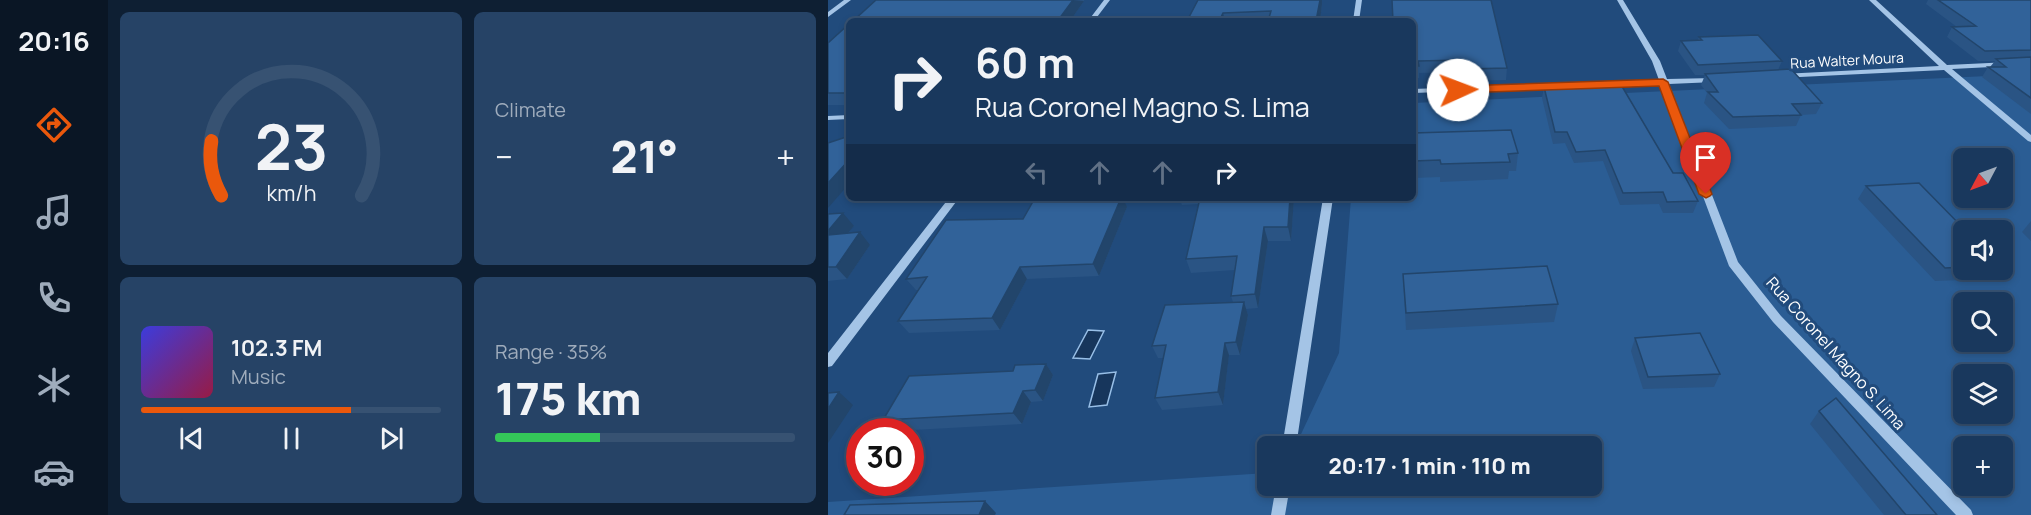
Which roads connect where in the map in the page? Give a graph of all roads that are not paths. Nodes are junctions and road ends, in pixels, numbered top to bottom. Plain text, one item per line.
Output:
1 (848, 0) edge
2 (1107, 0) edge
3 (1359, 0) edge
4 (1620, 0) edge
5 (1872, 0) edge
6 (828, 15) edge
7 (1093, 18) edge
8 (1356, 18) edge
9 (2031, 63) edge
10 (1946, 68) junction
11 (1769, 77) edge
12 (1722, 79) edge
13 (1663, 82) junction
14 (1416, 91) edge
15 (846, 117) edge
16 (828, 118) edge
17 (2031, 139) edge
18 (952, 201) edge
19 (1328, 201) edge
20 (828, 362) edge
21 (1291, 436) edge
22 (1281, 496) edge
23 (1278, 515) edge
24 (1966, 515) edge

1 - 6 street
2 - 7 street
3 - 8 street
4 - 13 street, Rua Coronel Magno S. Lima
5 - 10 street
9 - 10 street, Rua Walter Moura
10 - 11 street, Rua Walter Moura
10 - 17 street
12 - 13 street
13 - 14 street
13 - 24 street, Rua Coronel Magno S. Lima
15 - 16 street
18 - 20 street
19 - 21 street
22 - 23 street

